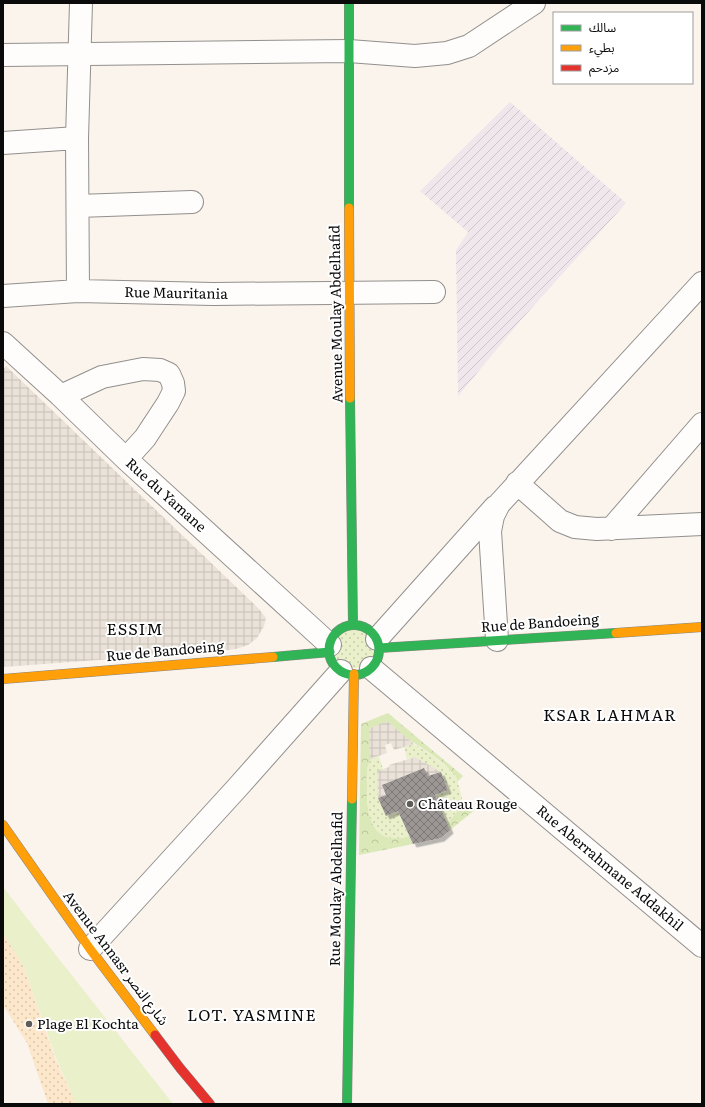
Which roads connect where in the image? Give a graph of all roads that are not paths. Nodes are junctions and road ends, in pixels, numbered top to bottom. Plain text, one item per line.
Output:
1 (80, 3) edge
2 (349, 3) edge
3 (524, 6) edge
4 (349, 50) junction
5 (79, 54) junction
6 (3, 55) edge
7 (77, 138) junction
8 (3, 143) edge
9 (192, 202) dead end
10 (78, 206) junction
11 (702, 283) edge
12 (78, 291) junction
13 (349, 292) junction
14 (434, 292) dead end
15 (3, 296) edge
16 (3, 343) edge
17 (61, 396) junction
18 (702, 424) edge
19 (126, 459) junction
20 (518, 484) junction
21 (499, 504) junction
22 (702, 524) edge
23 (611, 529) junction
24 (353, 625) junction
25 (702, 627) edge
26 (497, 640) junction
27 (378, 643) junction
28 (330, 648) junction
29 (355, 671) junction
30 (3, 679) edge
31 (3, 825) edge
32 (702, 946) edge
33 (90, 949) junction
34 (210, 1104) edge
35 (347, 1104) edge

1 - 5 street
2 - 4 street, Avenue Moulay Abdelhafid
3 - 4 street
4 - 5 street
4 - 13 street, Avenue Moulay Abdelhafid
5 - 6 street
5 - 7 street
7 - 8 street
7 - 10 street
9 - 10 street
10 - 12 street
11 - 20 street
12 - 13 street, Rue Mauritania
12 - 15 street, Rue Mauritania
13 - 14 street, Rue Mauritania
13 - 24 street, Avenue Moulay Abdelhafid
16 - 17 street, Rue du Yamane
17 - 19 street, Rue du Yamane
17 - 19 street
18 - 23 street
19 - 28 street, Rue du Yamane
20 - 21 street
20 - 23 street
21 - 26 street
21 - 27 street
22 - 23 street
24 - 27 street
24 - 28 street
25 - 26 street, Rue de Bandoeing
26 - 27 street, Rue de Bandoeing
27 - 29 street
28 - 29 street
28 - 30 street, Rue de Bandoeing
29 - 32 street, Rue Aberrahmane Addakhil
29 - 33 street
29 - 35 street, Rue Moulay Abdelhafid
31 - 33 street, Avenue Annasr شارع النصر
33 - 34 street, Avenue Annasr شارع النصر

